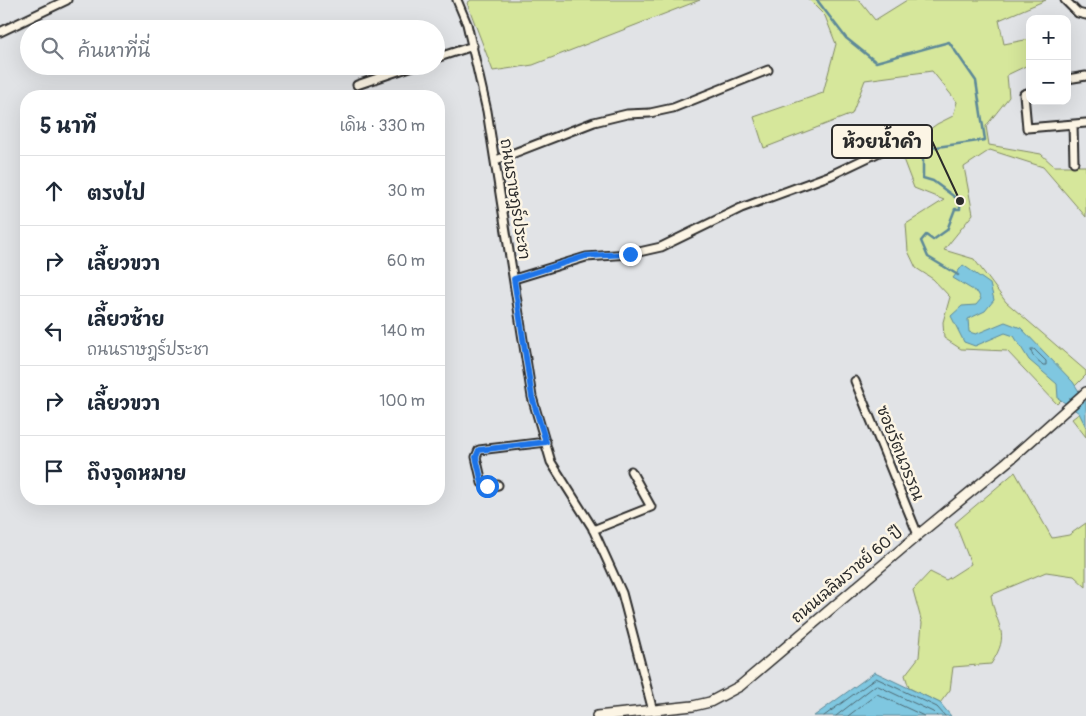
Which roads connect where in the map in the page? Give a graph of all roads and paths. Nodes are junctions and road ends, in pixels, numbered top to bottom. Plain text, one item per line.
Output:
1 (67, 0) edge
2 (457, 0) edge
3 (1065, 0) edge
4 (1086, 15) edge
5 (25, 20) edge
6 (20, 22) edge
7 (0, 32) edge
8 (473, 46) junction
9 (445, 55) edge
10 (768, 70) dead end
11 (386, 75) edge
12 (1086, 76) edge
13 (1071, 78) edge
14 (357, 85) dead end
15 (1026, 93) edge
16 (1086, 123) edge
17 (1073, 125) junction
18 (894, 145) dead end
19 (496, 160) junction
20 (1074, 162) dead end
21 (514, 279) junction
22 (856, 382) dead end
23 (1086, 393) edge
24 (546, 442) junction
25 (631, 471) dead end
26 (498, 485) dead end
27 (594, 530) junction
28 (918, 535) junction
29 (654, 711) junction
30 (597, 716) edge

1 - 5 street
2 - 8 street, ถนนราษฎร์ประชา
3 - 4 street
6 - 7 street
8 - 9 street
8 - 19 street, ถนนราษฎร์ประชา
10 - 19 street
11 - 14 street
12 - 13 street
15 - 17 street
16 - 17 street
17 - 20 street
18 - 21 street
19 - 21 street, ถนนราษฎร์ประชา
21 - 24 street, ถนนราษฎร์ประชา
22 - 28 street, ซอยรัตนวรรณ
23 - 28 street, ถนนเฉลิมราชย์ 60 ปี
24 - 26 street
24 - 27 street, ถนนราษฎร์ประชา
25 - 27 street
27 - 29 street, ถนนราษฎร์ประชา
28 - 29 street, ถนนเฉลิมราชย์ 60 ปี
29 - 30 street, ถนนเฉลิมราชย์ 60 ปี

